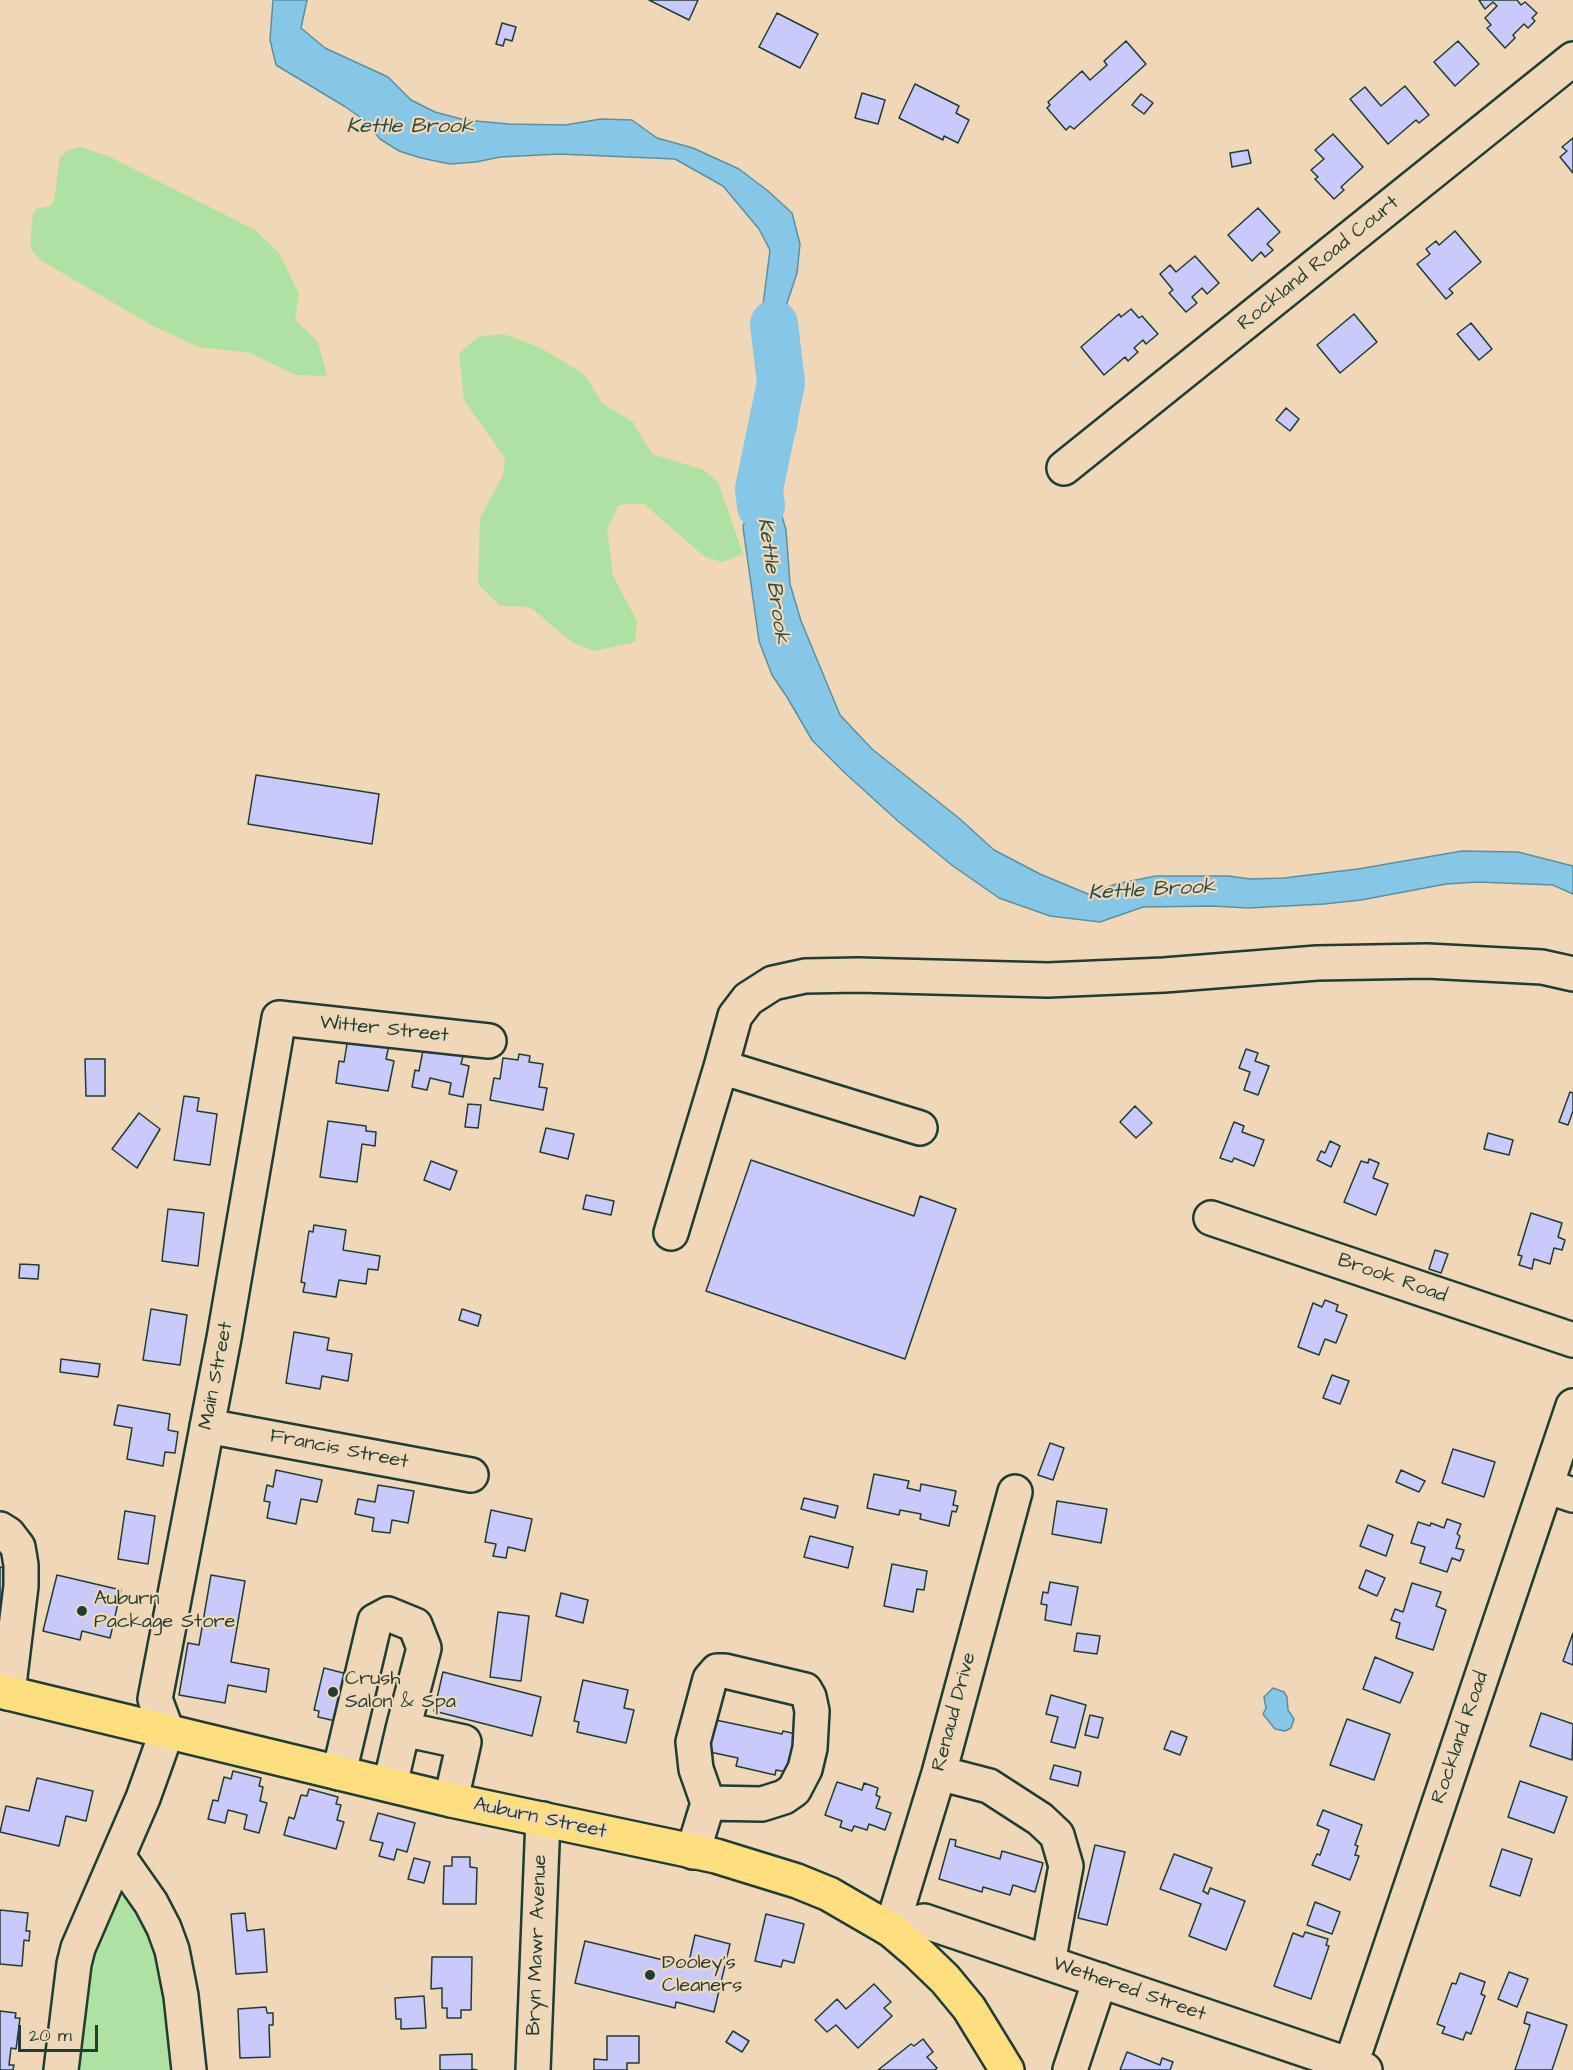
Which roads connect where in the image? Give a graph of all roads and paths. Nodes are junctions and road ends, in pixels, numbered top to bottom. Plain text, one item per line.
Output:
1 (1573, 59) edge
2 (1064, 468) dead end
3 (1573, 974) edge
4 (279, 1018) joint
5 (489, 1041) dead end
6 (721, 1068) junction
7 (920, 1128) dead end
8 (1211, 1218) dead end
9 (671, 1233) dead end
10 (1573, 1340) edge
11 (1573, 1406) edge
12 (207, 1426) junction
13 (471, 1475) dead end
14 (1559, 1491) edge
15 (1015, 1492) dead end
16 (0, 1529) edge
17 (4, 1692) edge
18 (403, 1729) junction
19 (166, 1731) junction
20 (339, 1773) junction
21 (939, 1773) junction
22 (390, 1785) junction
23 (451, 1800) junction
24 (708, 1803) junction
25 (543, 1819) junction
26 (693, 1852) junction
27 (118, 1856) junction
28 (891, 1930) junction
29 (1048, 1963) junction
30 (1100, 1980) junction
31 (1355, 2068) edge
32 (61, 2070) edge
33 (189, 2070) edge
34 (533, 2070) edge
35 (1007, 2070) edge
36 (1070, 2070) edge

1 - 2 street, Rockland Road Court
3 - 6 street
4 - 5 street, Witter Street
4 - 12 street, Main Street
6 - 7 street
6 - 9 street
8 - 10 street, Brook Road
11 - 14 street, Rockland Road
12 - 13 street, Francis Street
12 - 19 street, Main Street
14 - 31 street, Rockland Road
15 - 21 street, Renaud Drive
16 - 17 street
17 - 19 main road, Auburn Street
18 - 20 street
18 - 22 street
18 - 23 street
19 - 20 main road, Auburn Street
19 - 27 street
20 - 22 main road, Auburn Street
21 - 28 street, Renaud Drive
21 - 29 street
22 - 23 main road, Auburn Street
23 - 25 main road, Auburn Street
24 - 24 street
24 - 26 street
25 - 26 main road, Auburn Street
25 - 34 street, Bryn Mawr Avenue
26 - 28 main road, Auburn Street
27 - 32 street
27 - 33 street
28 - 29 street, Wethered Street
28 - 35 main road, Auburn Street
29 - 30 street, Wethered Street
30 - 31 street, Wethered Street
30 - 36 street

